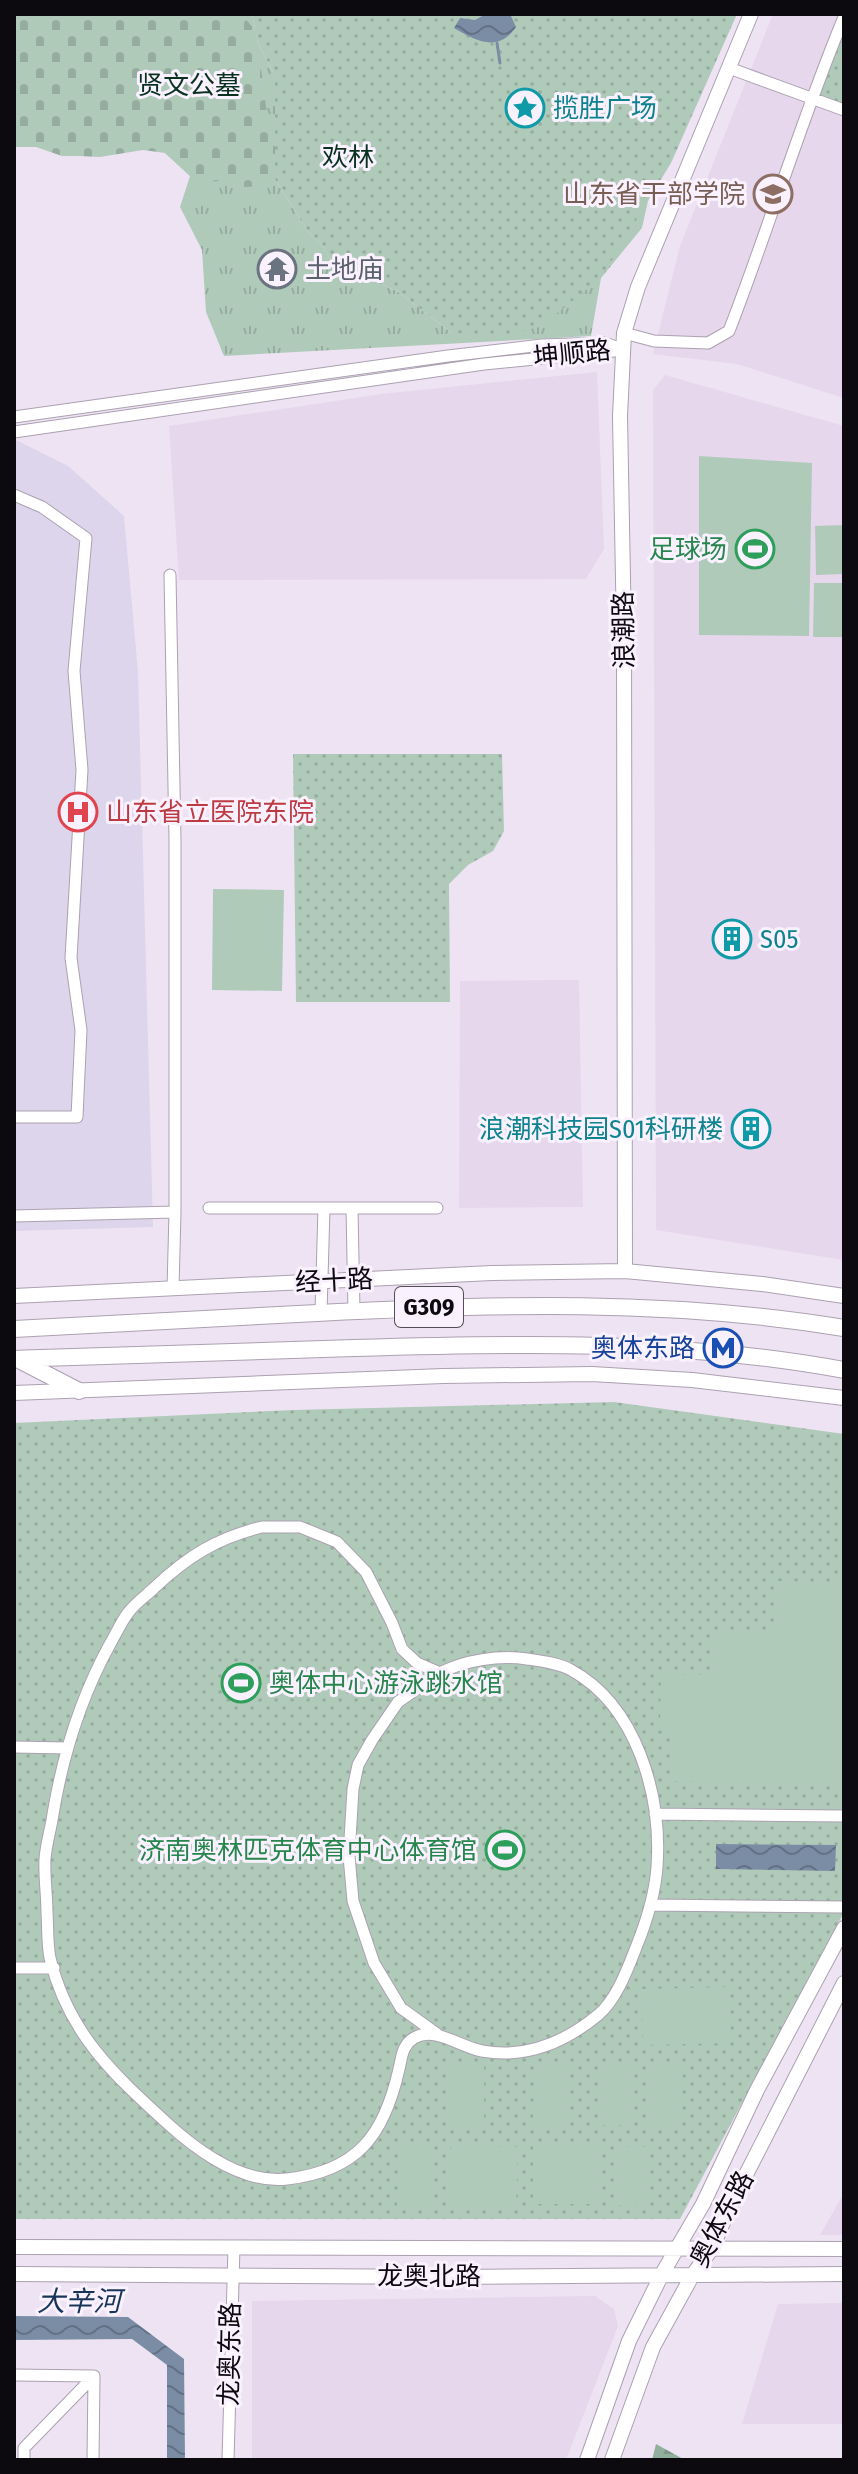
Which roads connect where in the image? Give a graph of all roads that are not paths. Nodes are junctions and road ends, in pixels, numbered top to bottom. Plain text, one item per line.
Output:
1 (751, 14) edge
2 (844, 17) edge
3 (729, 68) junction
4 (812, 98) junction
5 (844, 110) edge
6 (624, 333) junction
7 (624, 350) junction
8 (14, 417) edge
9 (14, 432) edge
10 (14, 495) edge
11 (170, 575) dead end
12 (14, 1117) edge
13 (209, 1208) dead end
14 (324, 1208) junction
15 (352, 1208) junction
16 (437, 1208) dead end
17 (175, 1212) junction
18 (14, 1216) edge
19 (625, 1271) junction
20 (353, 1280) junction
21 (321, 1281) junction
22 (173, 1289) junction
23 (14, 1296) edge
24 (844, 1296) edge
25 (354, 1311) junction
26 (321, 1313) junction
27 (844, 1328) edge
28 (14, 1329) edge
29 (16, 1359) edge
30 (844, 1370) edge
31 (79, 1391) junction
32 (14, 1393) edge
33 (844, 1398) edge
34 (440, 1673) junction
35 (14, 1747) edge
36 (67, 1748) junction
37 (655, 1814) junction
38 (844, 1816) edge
39 (651, 1905) junction
40 (844, 1907) edge
41 (844, 1928) edge
42 (14, 1968) edge
43 (54, 1968) junction
44 (844, 1983) edge
45 (437, 2034) junction
46 (14, 2247) edge
47 (234, 2247) junction
48 (680, 2247) junction
49 (712, 2248) junction
50 (844, 2249) edge
51 (14, 2274) edge
52 (232, 2274) junction
53 (662, 2274) junction
54 (844, 2274) edge
55 (692, 2276) junction
56 (14, 2375) edge
57 (94, 2376) junction
58 (21, 2452) edge
59 (93, 2460) edge
60 (228, 2460) edge
61 (587, 2460) edge
62 (612, 2460) edge

1 - 3 main road, 浪潮路
2 - 4 street
3 - 4 street
3 - 6 main road, 浪潮路
4 - 5 street
4 - 6 street
6 - 7 main road, 浪潮路
7 - 8 street, 坤顺路
7 - 9 street, 坤顺路
7 - 19 main road, 浪潮路
10 - 12 street
11 - 17 street
13 - 14 street
14 - 15 street
14 - 21 street
15 - 16 street
15 - 20 street
17 - 18 street
17 - 22 street
19 - 20 main road, 经十路
19 - 24 main road, 经十路
20 - 21 main road, 经十路
20 - 25 street
21 - 22 main road, 经十路
21 - 26 street
22 - 23 main road, 经十路
25 - 26 highway, 经十路 / G309
25 - 27 highway, 经十路 / G309
26 - 28 highway, 经十路 / G309
29 - 30 highway, G309
29 - 31 highway
31 - 32 main road
31 - 33 main road
34 - 36 street
34 - 37 street
34 - 45 street
35 - 36 street
36 - 43 street
37 - 38 street
37 - 39 street
39 - 40 street
39 - 45 street
41 - 48 main road
42 - 43 street
43 - 45 street
44 - 49 main road, 奥体东路
46 - 47 main road, 龙奥北路
47 - 48 main road, 龙奥北路
47 - 52 street, 龙奥东路
48 - 49 main road, 龙奥北路
48 - 53 main road
49 - 50 main road, 龙奥北路
49 - 55 main road, 奥体东路
51 - 52 main road, 龙奥北路
52 - 53 main road, 龙奥北路
52 - 60 street, 龙奥东路
53 - 55 main road, 龙奥北路
53 - 61 main road
54 - 55 main road, 龙奥北路
55 - 62 main road, 奥体东路
56 - 57 street
57 - 58 street
57 - 59 street

